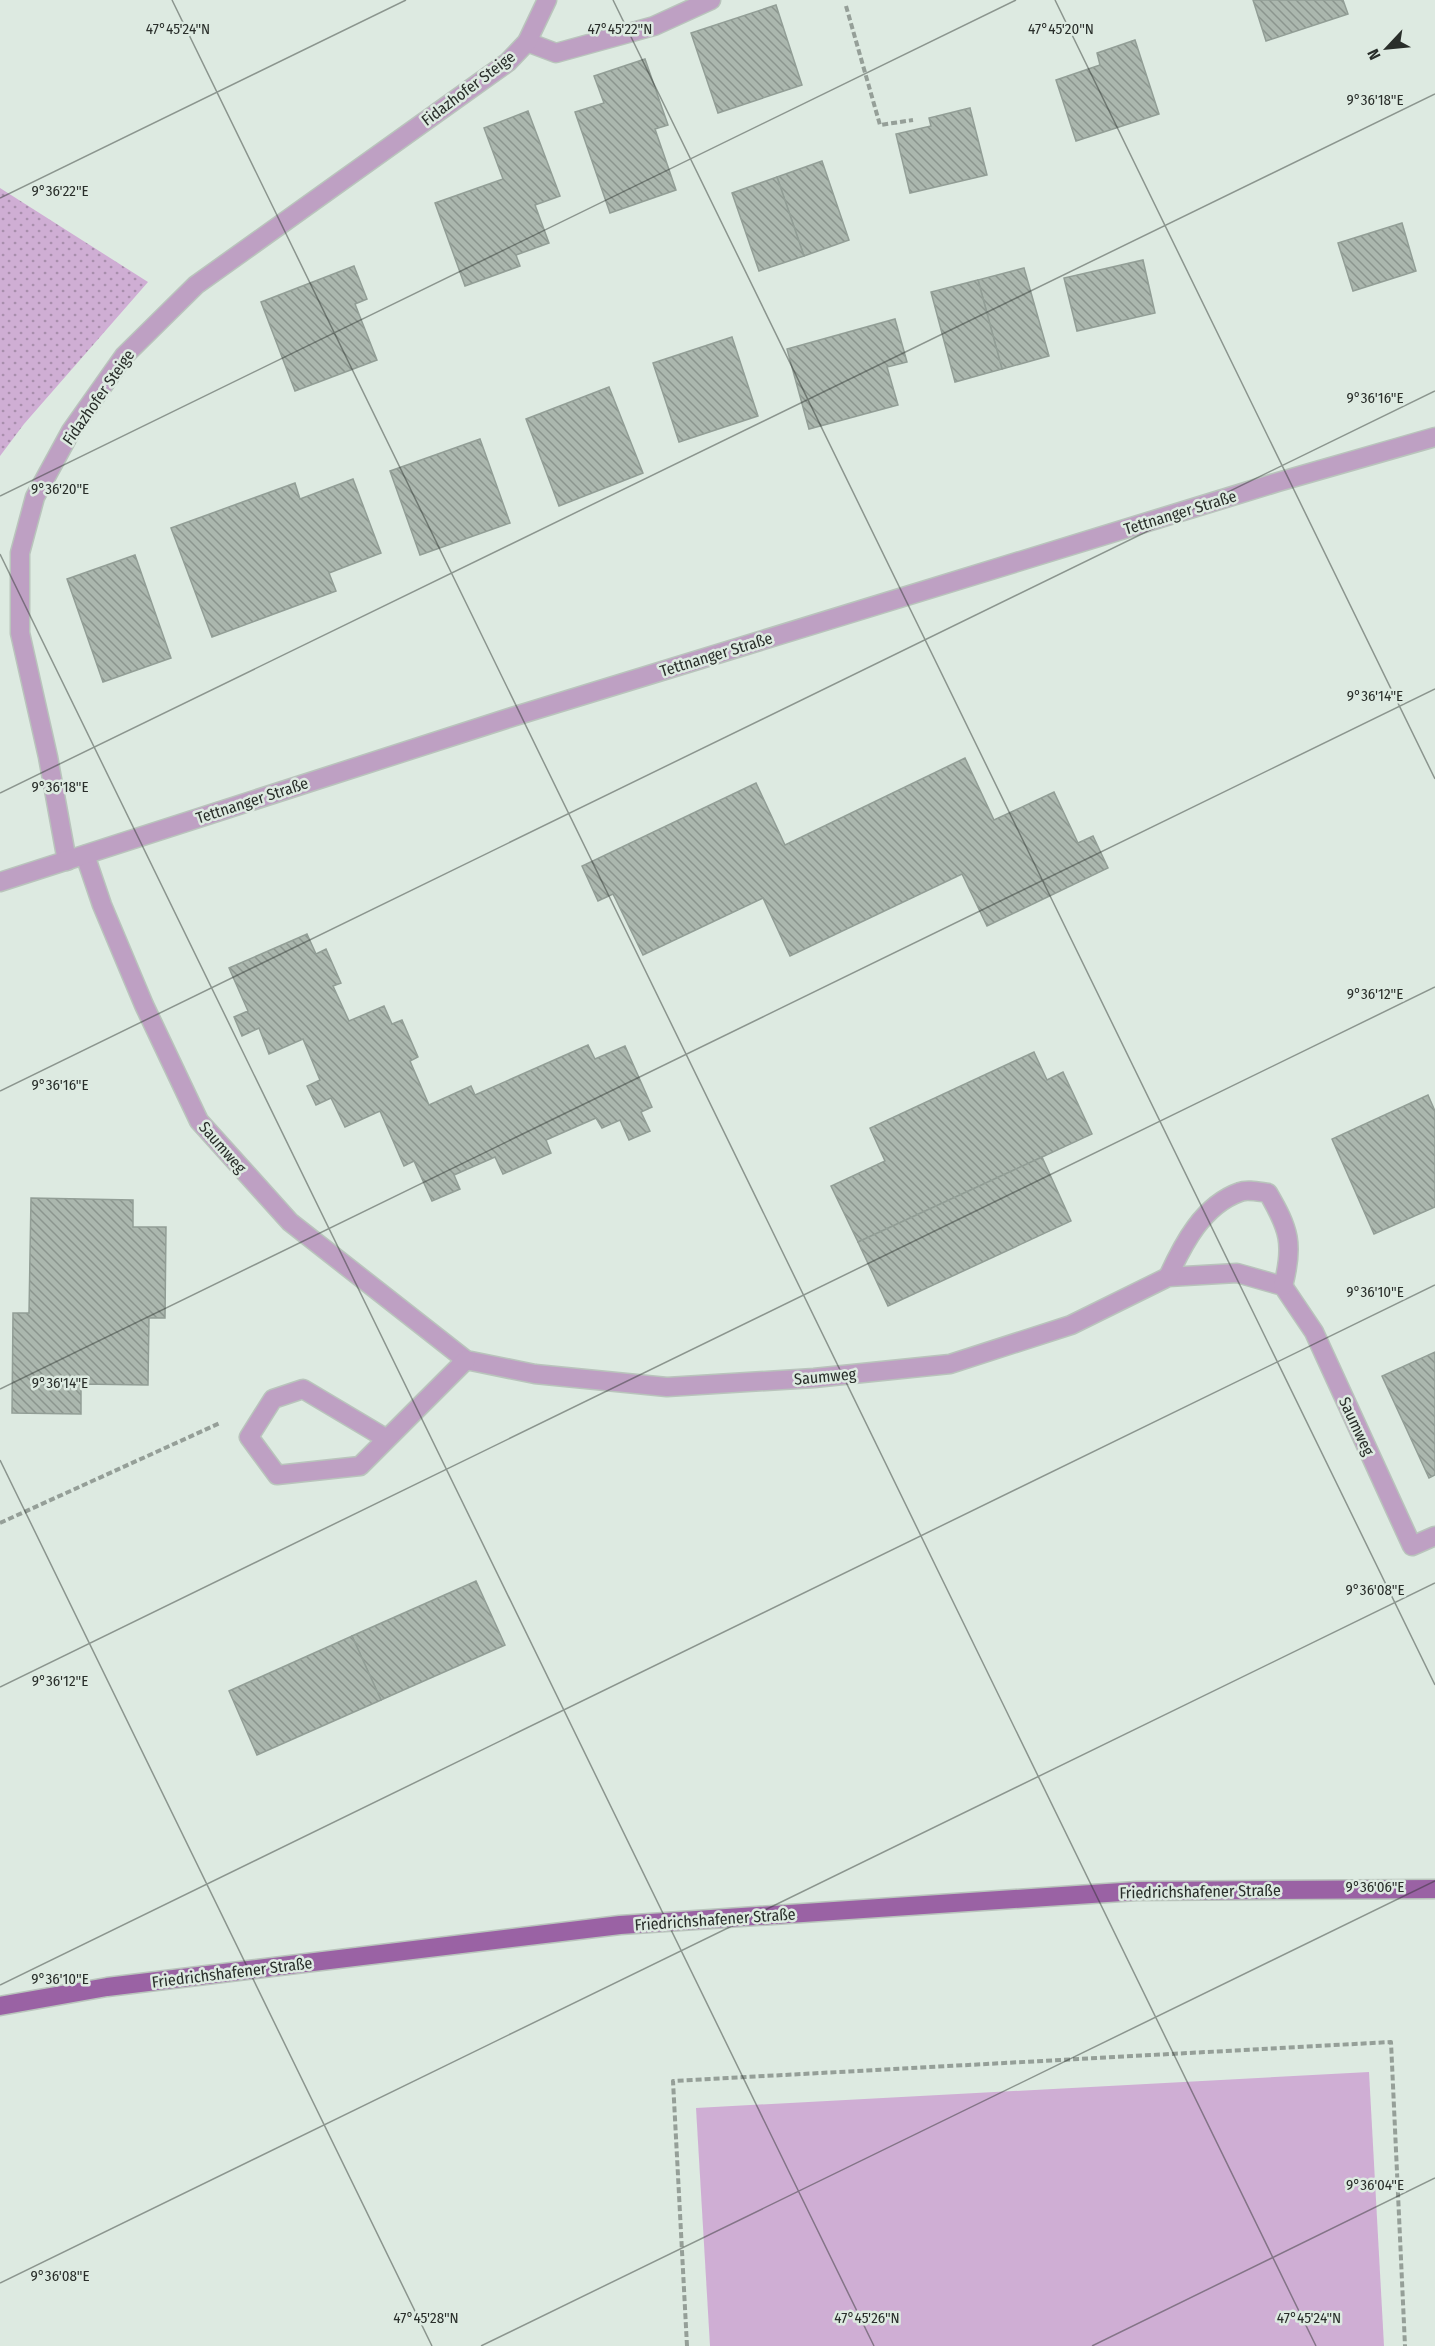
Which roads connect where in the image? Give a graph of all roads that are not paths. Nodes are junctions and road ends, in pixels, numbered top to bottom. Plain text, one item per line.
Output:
1 (547, 0) edge
2 (711, 0) edge
3 (527, 42) junction
4 (1435, 437) edge
5 (85, 855) junction
6 (67, 861) junction
7 (0, 882) edge
8 (1168, 1277) junction
9 (1283, 1286) junction
10 (466, 1360) junction
11 (387, 1439) junction
12 (1435, 1536) edge
13 (1435, 1889) edge
14 (0, 2006) edge

1 - 3 street, Fidazhofer Steige
2 - 3 street, Fidazhofer Steige
3 - 6 street, Fidazhofer Steige
4 - 5 street, Tettnanger Straße
5 - 6 street, Tettnanger Straße
5 - 10 street, Saumweg
6 - 7 street, Tettnanger Straße
8 - 9 street, Saumweg
8 - 9 street
8 - 10 street, Saumweg
9 - 12 street, Saumweg
10 - 11 street
11 - 11 street
13 - 14 main road, Friedrichshafener Straße

